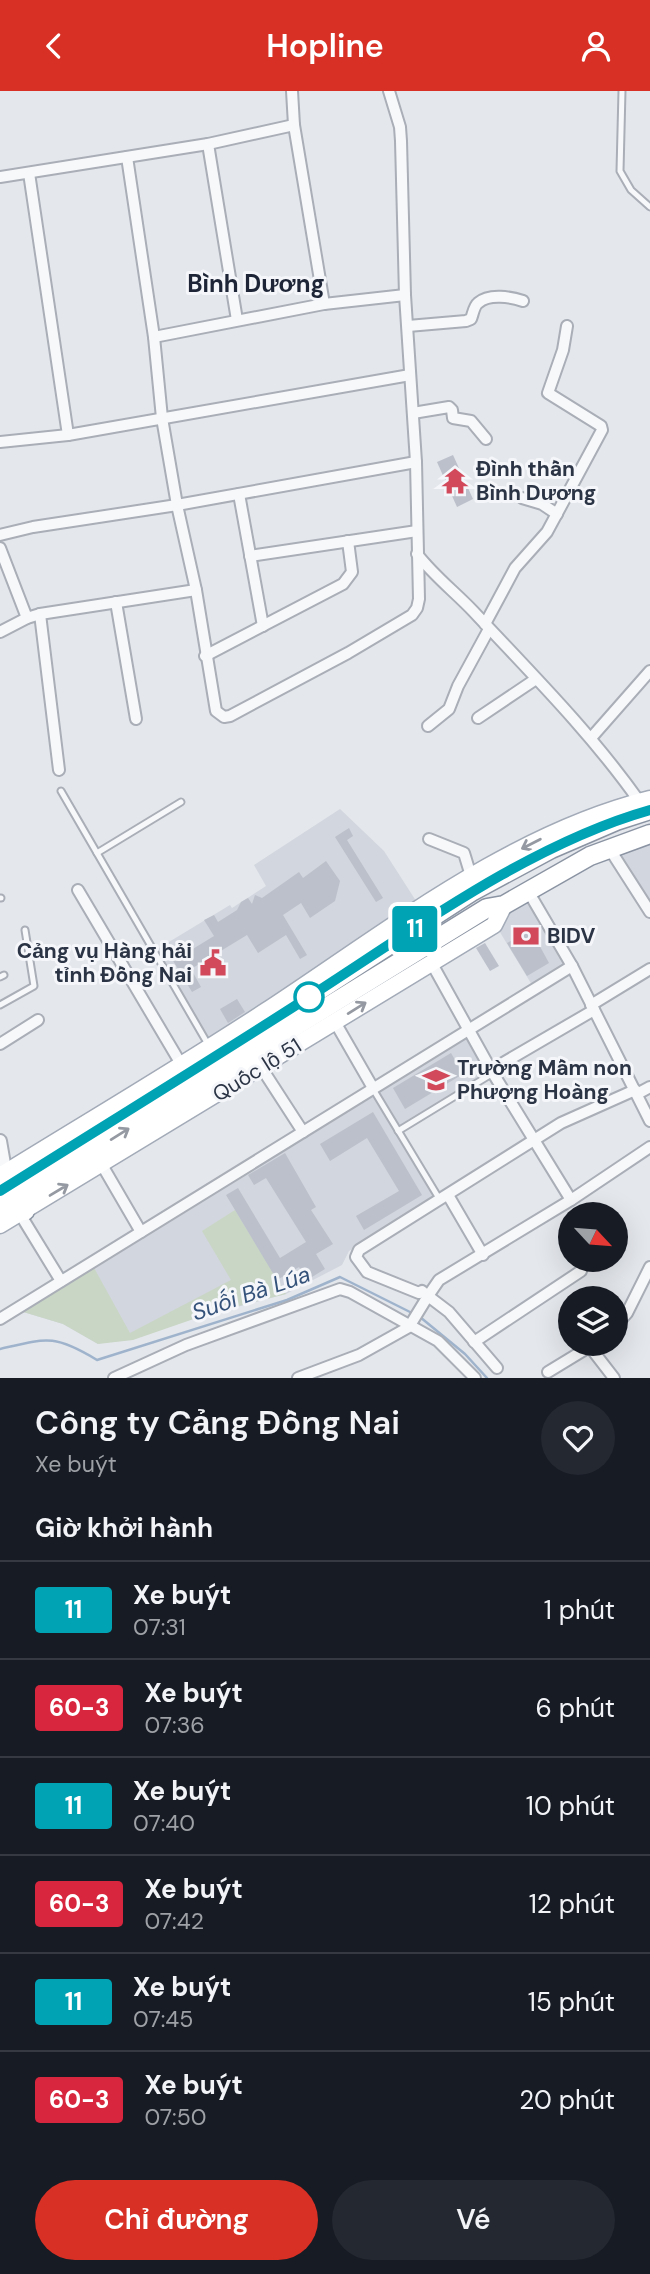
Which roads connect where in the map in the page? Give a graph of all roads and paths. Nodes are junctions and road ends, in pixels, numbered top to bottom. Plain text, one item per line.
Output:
1 (292, 91) edge
2 (389, 91) edge
3 (622, 91) edge
4 (294, 125) junction
5 (208, 144) junction
6 (127, 157) junction
7 (29, 173) junction
8 (0, 177) edge
9 (650, 207) edge
10 (405, 295) junction
11 (523, 301) dead end
12 (324, 304) junction
13 (237, 320) junction
14 (567, 326) dead end
15 (408, 327) junction
16 (154, 337) junction
17 (410, 375) junction
18 (413, 413) junction
19 (162, 418) junction
20 (68, 435) junction
21 (486, 439) dead end
22 (0, 442) edge
23 (416, 463) junction
24 (239, 494) junction
25 (522, 498) dead end
26 (177, 505) junction
27 (558, 514) junction
28 (417, 531) junction
29 (0, 535) edge
30 (348, 541) junction
31 (0, 548) edge
32 (417, 554) junction
33 (250, 556) junction
34 (196, 590) junction
35 (116, 602) junction
36 (40, 614) junction
37 (27, 618) junction
38 (263, 626) junction
39 (487, 626) junction
40 (0, 632) edge
41 (205, 656) junction
42 (650, 671) edge
43 (536, 679) junction
44 (478, 718) dead end
45 (136, 719) dead end
46 (428, 726) dead end
47 (591, 738) junction
48 (59, 771) dead end
49 (61, 791) dead end
50 (181, 802) dead end
51 (646, 806) edge
52 (650, 834) edge
53 (429, 839) dead end
54 (609, 848) junction
55 (97, 853) junction
56 (471, 876) junction
57 (78, 890) dead end
58 (528, 891) junction
59 (504, 905) junction
60 (650, 912) edge
61 (25, 930) dead end
62 (431, 962) junction
63 (572, 966) junction
64 (650, 969) edge
65 (0, 1005) edge
66 (593, 1007) junction
67 (38, 1020) dead end
68 (335, 1022) junction
69 (468, 1029) junction
70 (0, 1045) edge
71 (212, 1052) junction
72 (256, 1060) junction
73 (181, 1064) junction
74 (492, 1072) junction
75 (650, 1087) edge
76 (373, 1088) junction
77 (636, 1092) junction
78 (650, 1121) edge
79 (398, 1131) junction
80 (303, 1132) junction
81 (533, 1140) junction
82 (0, 1141) edge
83 (650, 1147) edge
84 (102, 1165) junction
85 (9, 1191) edge
86 (444, 1198) junction
87 (570, 1200) junction
88 (0, 1209) edge
89 (0, 1226) edge
90 (141, 1232) junction
91 (484, 1255) junction
92 (650, 1267) edge
93 (579, 1272) edge
94 (61, 1281) junction
95 (428, 1296) junction
96 (628, 1311) edge
97 (0, 1319) edge
98 (409, 1327) junction
99 (474, 1342) junction
100 (574, 1356) edge
101 (599, 1356) edge
102 (496, 1368) dead end
103 (548, 1372) dead end
104 (114, 1378) edge
105 (298, 1378) edge
106 (475, 1378) edge
107 (614, 1378) edge

1 - 4 street
2 - 10 street
3 - 9 lane
4 - 5 street
4 - 12 street
5 - 6 street
5 - 13 street
6 - 7 street
6 - 16 street
7 - 8 street
7 - 20 street
10 - 12 street
10 - 15 street
11 - 15 street
12 - 13 street
13 - 16 street
14 - 27 street
15 - 17 street
16 - 19 street
17 - 18 street
17 - 19 street
18 - 21 street
18 - 23 street
19 - 20 street
19 - 26 street
20 - 22 street
23 - 24 street
23 - 28 street
24 - 26 street
24 - 33 street
25 - 27 street
26 - 29 street
26 - 34 street
27 - 39 street
28 - 30 street
28 - 32 street
30 - 33 street
30 - 38 street
31 - 37 street
32 - 39 street
32 - 41 street
33 - 38 street
34 - 35 street
34 - 41 street
35 - 36 street
35 - 45 street
36 - 37 street
36 - 48 street
37 - 40 street
38 - 41 street
39 - 43 street
39 - 46 street
42 - 47 street
43 - 44 street
43 - 47 street
47 - 51 street
49 - 55 lane
50 - 55 lane
51 -> 56 main road, Quốc lộ 51
51 - 71 highway, Quốc lộ 51
52 - 54 highway, Quốc lộ 51
53 - 56 street
54 - 58 highway, Quốc lộ 51
54 - 60 street
55 - 71 lane
56 - 71 main road, Quốc lộ 51
57 - 73 street
58 - 59 highway, Quốc lộ 51
58 - 63 street
59 - 62 main road, Quốc lộ 51
59 - 72 highway, Quốc lộ 51
61 - 65 lane
68 -> 62 main road, Quốc lộ 51
62 - 69 street
63 - 66 street
63 - 69 street
64 - 66 street
66 - 74 street
66 - 77 street
67 - 70 street
68 - 72 main road, Quốc lộ 51
68 - 76 street
69 - 74 street
69 - 76 street
71 - 73 main road, Quốc lộ 51
71 - 85 highway, Quốc lộ 51
72 - 80 street
72 - 84 main road, Quốc lộ 51
85 -> 72 highway, Quốc lộ 51
73 - 85 main road, Quốc lộ 51
74 - 79 lane
74 - 81 street
75 - 77 street
76 - 79 lane
76 - 80 street
77 - 78 street
77 - 81 street
79 - 86 lane
80 - 90 street
81 - 86 street
81 - 87 street
82 - 85 street
83 - 87 street
85 -> 84 main road, Quốc lộ 51
84 - 90 street
85 - 88 highway, Quốc lộ 51
85 - 89 main road, Quốc lộ 51
85 - 94 street
86 - 91 street
86 - 95 street
87 - 91 street
90 - 94 street
91 - 95 street
92 - 96 street
93 - 99 street
94 - 97 street
95 - 98 street
95 - 99 street
98 - 104 street
98 - 105 street
98 - 106 street
99 - 102 street
100 - 103 street
101 - 107 street

